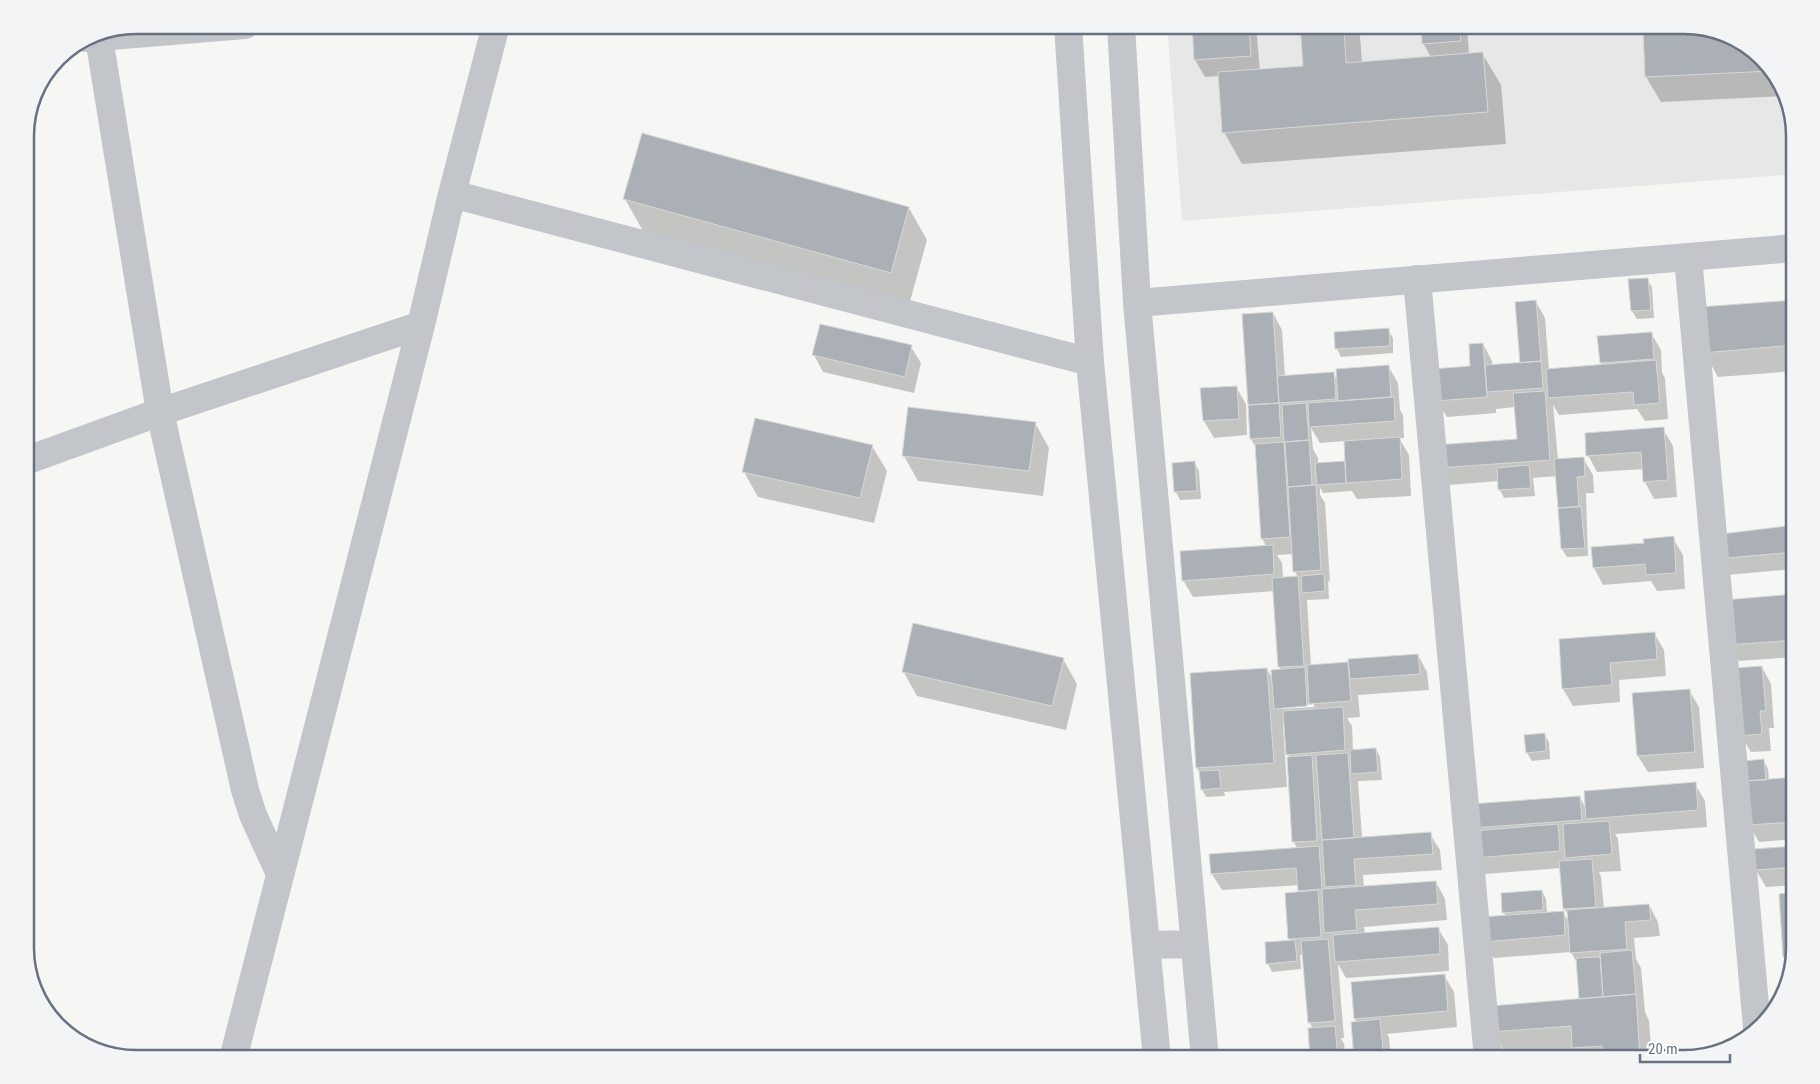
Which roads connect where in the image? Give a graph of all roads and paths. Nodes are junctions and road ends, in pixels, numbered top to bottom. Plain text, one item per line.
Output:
1 (494, 34) edge
2 (1069, 34) edge
3 (1121, 34) edge
4 (95, 42) edge
5 (452, 194) junction
6 (1786, 249) edge
7 (1688, 257) junction
8 (1417, 279) junction
9 (1137, 303) junction
10 (421, 325) junction
11 (1090, 362) junction
12 (160, 412) junction
13 (34, 458) edge
14 (280, 874) junction
15 (1194, 944) junction
16 (1146, 945) junction
17 (1756, 1020) edge
18 (235, 1050) edge
19 (1156, 1050) edge
20 (1204, 1050) edge
21 (1487, 1050) edge

1 - 5 street
2 - 11 street
3 - 9 street
4 - 12 street
5 - 10 street
5 - 11 street
6 - 7 street
7 - 8 street
7 - 17 street
8 - 9 street
8 - 21 street
9 - 15 street
10 - 12 street
10 - 14 street
11 - 16 street
12 - 13 street
12 - 14 street
14 - 18 street
15 - 16 street
15 - 20 street
16 - 19 street

